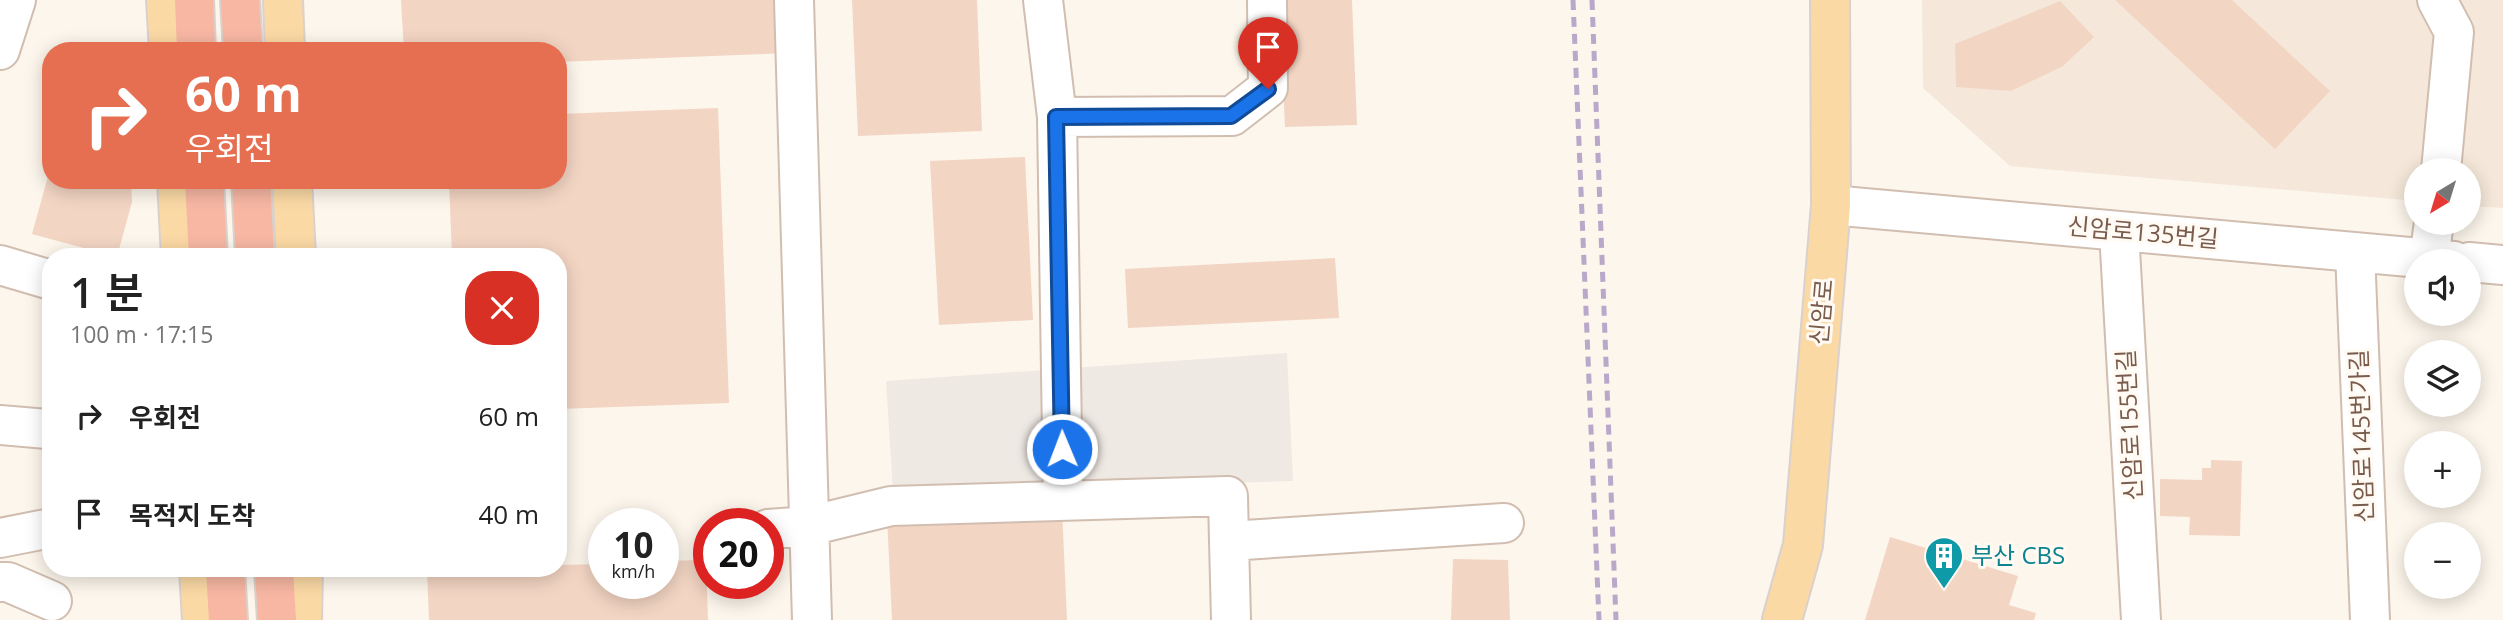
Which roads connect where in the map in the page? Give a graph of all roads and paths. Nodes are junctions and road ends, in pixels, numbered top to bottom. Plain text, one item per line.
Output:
1 (16, 0) edge
2 (166, 0) edge
3 (194, 0) edge
4 (240, 0) edge
5 (283, 0) edge
6 (794, 0) edge
7 (1043, 0) edge
8 (1267, 0) edge
9 (1830, 0) edge
10 (2437, 0) edge
11 (168, 42) edge
12 (196, 42) edge
13 (242, 42) edge
14 (285, 42) edge
15 (0, 50) edge
16 (1056, 117) junction
17 (2442, 158) edge
18 (177, 189) edge
19 (204, 189) edge
20 (252, 189) edge
21 (292, 189) edge
22 (1831, 205) junction
23 (2119, 230) junction
24 (2439, 247) edge
25 (181, 248) edge
26 (208, 248) edge
27 (255, 248) edge
28 (296, 248) edge
29 (2356, 252) junction
30 (2481, 263) edge
31 (0, 265) edge
32 (2503, 265) edge
33 (42, 277) edge
34 (0, 425) edge
35 (42, 429) edge
36 (1063, 500) junction
37 (1504, 523) dead end
38 (809, 526) junction
39 (784, 528) edge
40 (42, 530) edge
41 (0, 538) edge
42 (1229, 541) junction
43 (199, 577) edge
44 (225, 577) edge
45 (274, 577) edge
46 (303, 577) edge
47 (0, 582) edge
48 (52, 601) dead end
49 (808, 617) edge
50 (202, 620) edge
51 (228, 620) edge
52 (277, 620) edge
53 (302, 620) edge
54 (1231, 620) edge
55 (1782, 620) edge
56 (2141, 620) edge
57 (2370, 620) edge

1 - 15 street
2 - 11 main road
3 - 12 highway
4 - 13 highway
5 - 14 main road
6 - 38 street
7 - 16 street
8 - 16 street
9 - 22 main road, 신암로
10 - 17 street
16 - 36 street
18 - 25 main road
19 - 26 highway
20 - 27 highway
21 - 28 main road
22 - 23 street, 신암로135번길
22 - 55 main road, 신암로
23 - 29 street, 신암로135번길
23 - 56 street, 신암로155번길
24 - 29 street, 신암로135번길
29 - 57 street, 신암로145번가길
30 - 32 street
31 - 33 street
34 - 35 street
36 - 38 street
36 - 42 street
37 - 42 street
38 - 39 street
38 - 49 street
40 - 41 street
42 - 54 street
43 - 50 main road
44 - 51 highway
45 - 52 highway
46 - 53 main road
47 - 48 street

